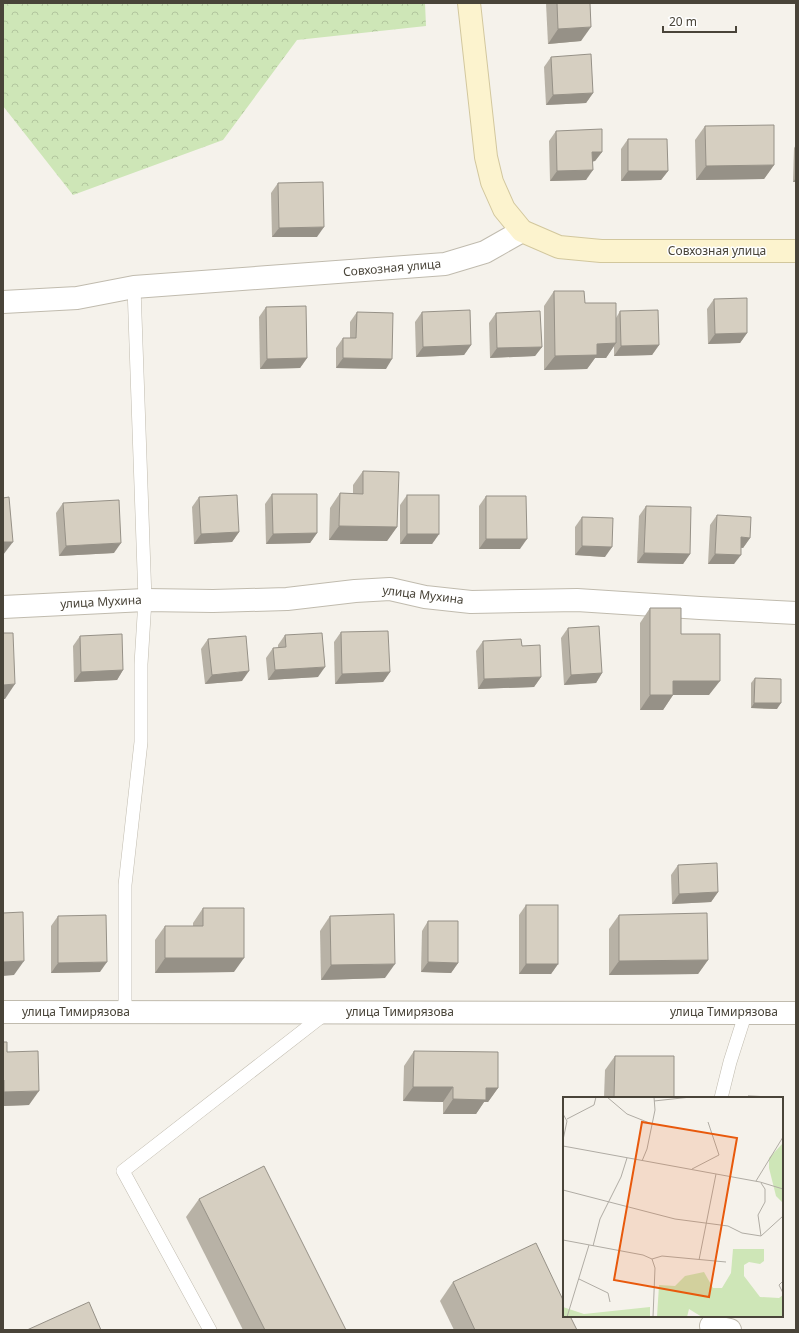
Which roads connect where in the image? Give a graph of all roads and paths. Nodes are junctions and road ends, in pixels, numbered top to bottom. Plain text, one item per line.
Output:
1 (469, 3) edge
2 (522, 231) junction
3 (796, 251) edge
4 (134, 287) junction
5 (3, 302) edge
6 (145, 600) junction
7 (3, 607) edge
8 (796, 612) edge
9 (3, 1012) edge
10 (125, 1012) junction
11 (328, 1012) junction
12 (746, 1012) junction
13 (796, 1013) edge
14 (721, 1097) edge
15 (210, 1330) edge

1 - 2 street
2 - 3 street, Совхозная улица
2 - 4 street, Совхозная улица
4 - 5 street, Совхозная улица
4 - 6 lane
6 - 7 street, улица Мухина
6 - 8 street, улица Мухина
6 - 10 lane
9 - 10 street, улица Тимирязова
10 - 11 street, улица Тимирязова
11 - 12 street, улица Тимирязова
11 - 15 lane
12 - 13 street, улица Тимирязова
12 - 14 lane

